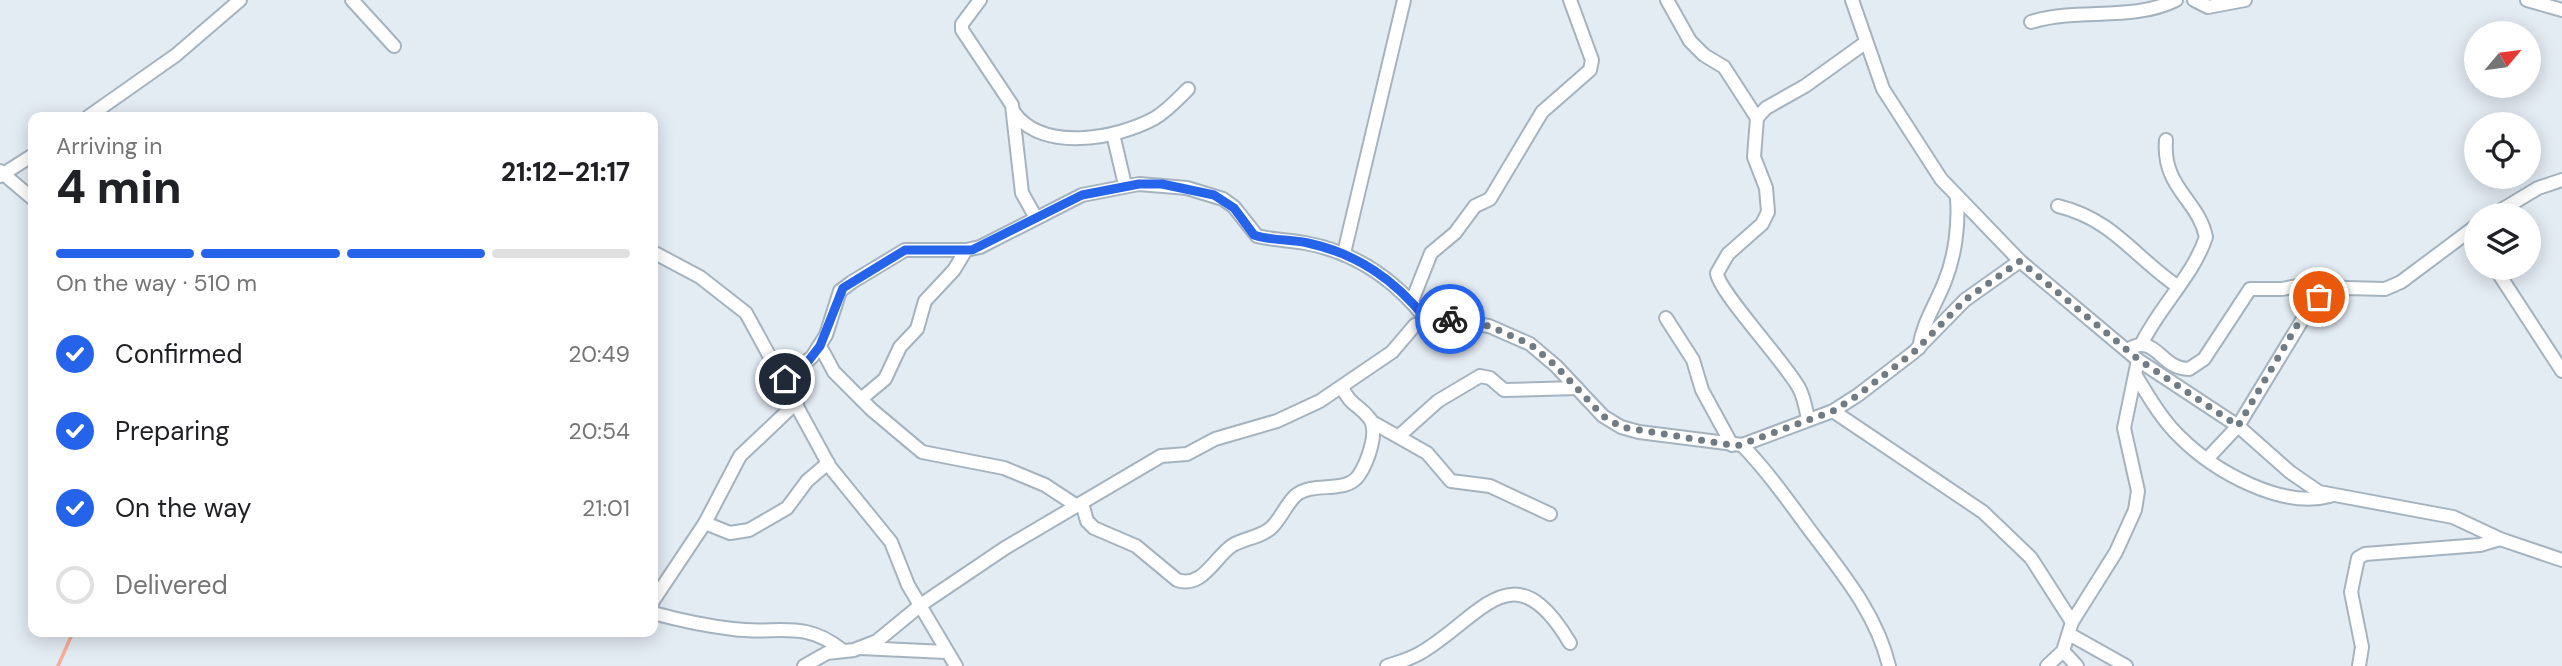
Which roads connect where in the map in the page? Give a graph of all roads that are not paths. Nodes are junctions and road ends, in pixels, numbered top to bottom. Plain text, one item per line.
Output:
1 (240, 0) edge
2 (352, 0) edge
3 (980, 0) edge
4 (1404, 0) edge
5 (1570, 0) edge
6 (1667, 0) edge
7 (1852, 0) edge
8 (2176, 0) edge
9 (2194, 0) edge
10 (2245, 0) edge
11 (2527, 0) edge
12 (2562, 10) edge
13 (2031, 22) dead end
14 (1865, 43) junction
15 (394, 46) dead end
16 (1188, 89) dead end
17 (1013, 110) junction
18 (95, 112) edge
19 (1757, 118) junction
20 (1113, 134) junction
21 (2166, 140) dead end
22 (28, 158) edge
23 (1, 174) edge
24 (2562, 180) edge
25 (1125, 185) junction
26 (28, 195) edge
27 (1957, 198) junction
28 (2513, 203) edge
29 (2058, 206) dead end
30 (1035, 216) junction
31 (2464, 239) edge
32 (966, 250) junction
33 (1344, 253) junction
34 (658, 255) edge
35 (2020, 261) junction
36 (2503, 280) edge
37 (2177, 286) junction
38 (2347, 288) junction
39 (1412, 301) junction
40 (1666, 318) dead end
41 (1426, 319) junction
42 (2142, 343) junction
43 (820, 346) junction
44 (1919, 348) junction
45 (2127, 350) junction
46 (2138, 359) junction
47 (2562, 371) edge
48 (2136, 376) junction
49 (785, 379) junction
50 (1342, 387) junction
51 (1577, 388) junction
52 (861, 399) junction
53 (797, 402) junction
54 (1833, 411) junction
55 (1808, 419) junction
56 (1372, 422) junction
57 (2238, 426) junction
58 (1399, 436) junction
59 (1737, 445) junction
60 (2207, 459) junction
61 (828, 463) junction
62 (2330, 496) junction
63 (1079, 505) junction
64 (1550, 514) dead end
65 (705, 523) junction
66 (2500, 539) junction
67 (2562, 560) edge
68 (658, 594) edge
69 (922, 604) junction
70 (658, 614) edge
71 (2071, 628) junction
72 (1570, 643) dead end
73 (859, 648) junction
74 (842, 650) junction
75 (2063, 651) junction
76 (946, 652) junction
77 (804, 666) edge
78 (956, 666) edge
79 (1387, 666) edge
80 (1889, 666) edge
81 (2047, 666) edge
82 (2077, 666) edge
83 (2126, 666) edge
84 (2359, 666) edge

1 - 18 street
2 - 15 street
3 - 17 street
4 - 33 street
5 - 39 street
6 - 19 street
7 - 14 street
8 - 13 street
9 - 10 street
11 - 12 street
14 - 19 street
14 - 27 street
16 - 20 street
17 - 20 street
17 - 30 street
19 - 55 street
20 - 25 street
21 - 37 street
22 - 23 street
23 - 26 street
24 - 28 street
25 - 30 street
25 - 33 street
27 - 35 street
27 - 44 street
29 - 37 street
30 - 32 street
31 - 38 street
32 - 43 street
32 - 52 street
33 - 39 street
34 - 49 street
35 - 44 street
35 - 45 street
36 - 47 street
37 - 42 street
38 - 42 street
38 - 57 street
39 - 41 street
40 - 59 street
41 - 50 street
41 - 51 street
42 - 45 street
43 - 49 street
43 - 52 street
44 - 54 street
45 - 46 street
46 - 48 street
46 - 57 street
48 - 60 street
48 - 71 street
49 - 53 street
50 - 56 street
50 - 63 street
51 - 58 street
51 - 59 street
52 - 63 street
53 - 61 street
53 - 65 street
54 - 55 street
54 - 71 street
55 - 59 street
56 - 58 street
56 - 63 street
57 - 60 street
57 - 62 street
58 - 64 street
59 - 80 street
60 - 62 street
61 - 65 street
61 - 69 street
62 - 66 street
63 - 69 street
65 - 68 street
66 - 67 street
66 - 84 street
69 - 73 street
69 - 76 street
70 - 74 street
71 - 75 street
71 - 83 street
72 - 79 street
73 - 74 street
73 - 76 street
74 - 77 street
75 - 81 street
75 - 82 street
76 - 78 street

